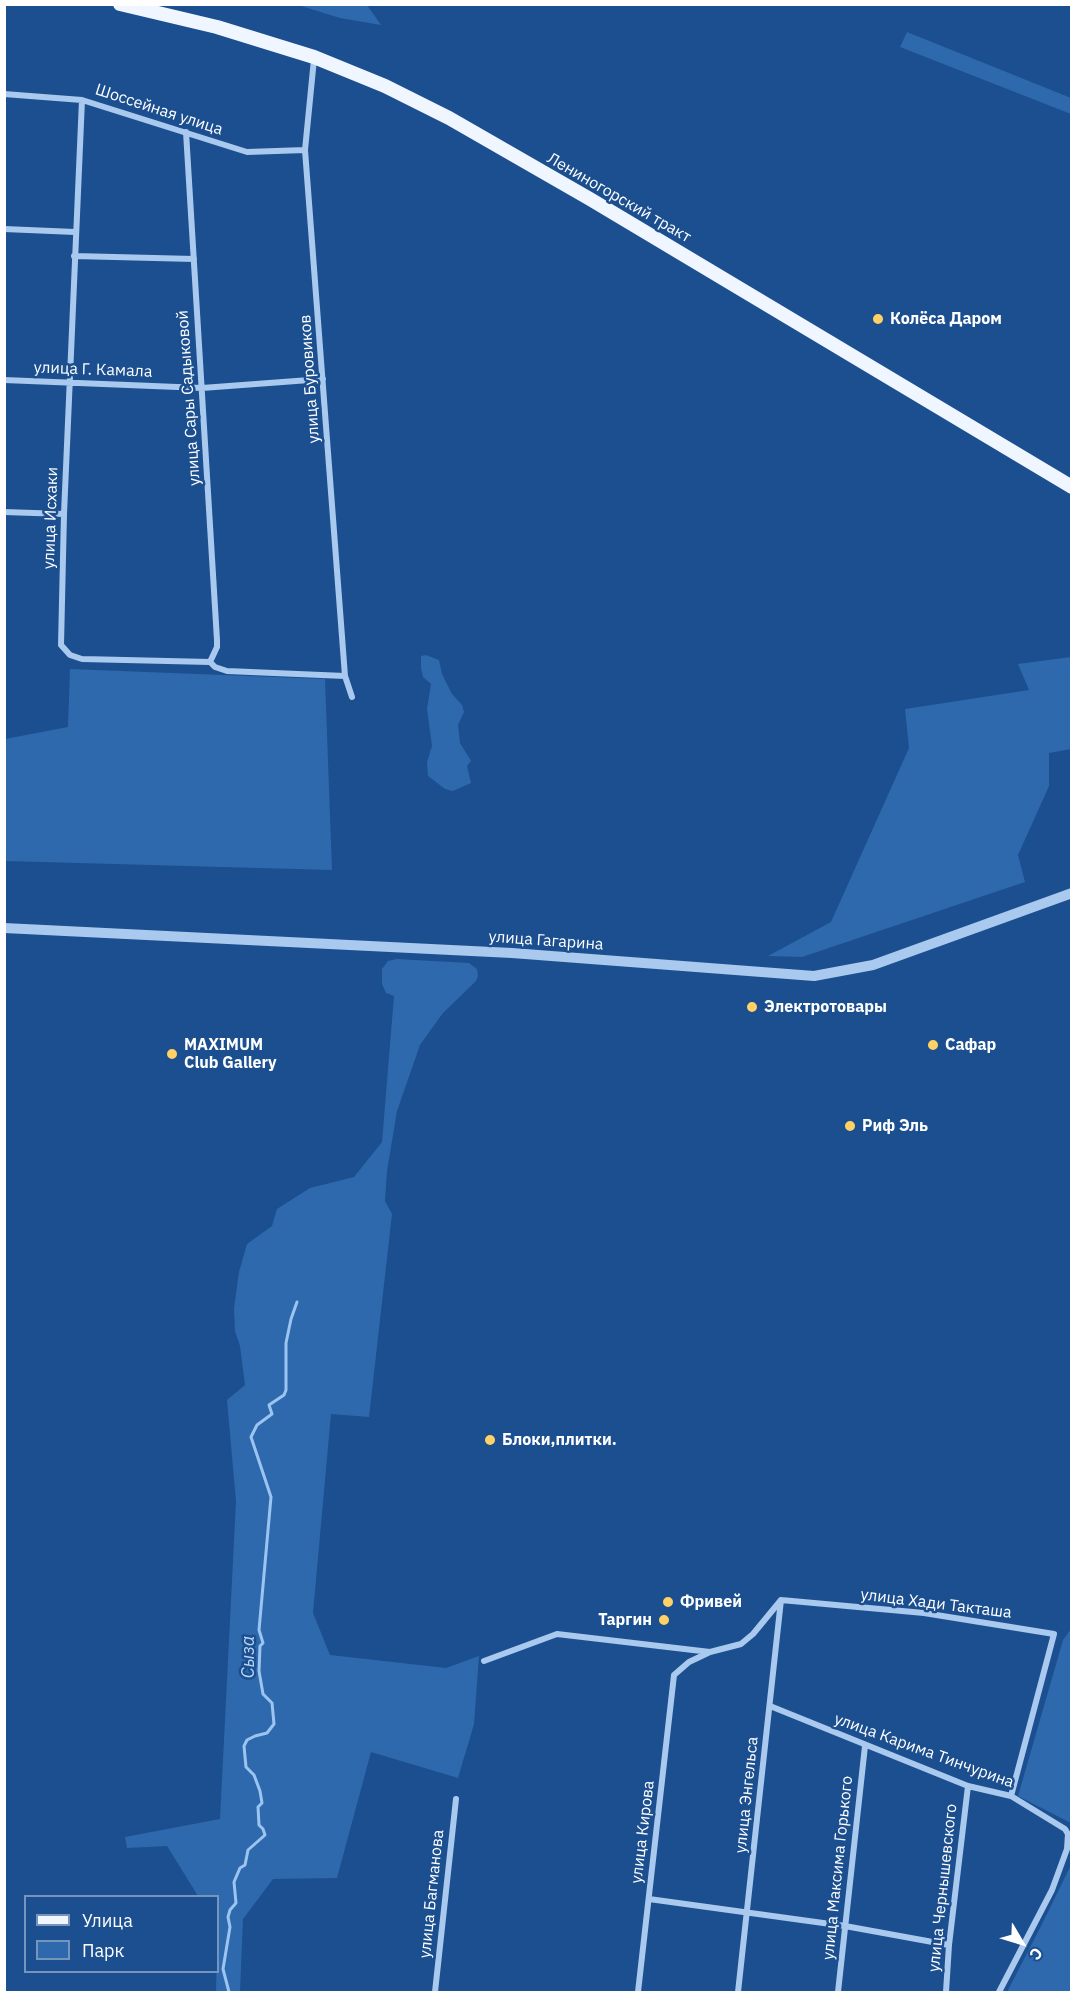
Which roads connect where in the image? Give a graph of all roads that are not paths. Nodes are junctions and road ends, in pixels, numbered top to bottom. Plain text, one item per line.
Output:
1 (120, 4) edge
2 (314, 57) junction
3 (4, 94) edge
4 (82, 100) junction
5 (186, 132) junction
6 (305, 150) junction
7 (4, 229) edge
8 (75, 231) junction
9 (74, 256) junction
10 (194, 259) junction
11 (323, 379) junction
12 (4, 381) edge
13 (69, 383) junction
14 (202, 388) junction
15 (1071, 487) edge
16 (4, 512) edge
17 (64, 514) junction
18 (210, 662) junction
19 (345, 676) junction
20 (352, 697) dead end
21 (1071, 893) edge
22 (4, 928) edge
23 (781, 1600) junction
24 (710, 1652) junction
25 (484, 1661) dead end
26 (770, 1706) junction
27 (865, 1746) junction
28 (968, 1786) junction
29 (1011, 1796) junction
30 (456, 1799) dead end
31 (649, 1899) junction
32 (747, 1913) junction
33 (845, 1926) junction
34 (949, 1945) junction
35 (435, 1992) edge
36 (638, 1992) edge
37 (738, 1992) edge
38 (838, 1992) edge
39 (946, 1992) edge
40 (999, 1992) edge

1 - 2 main road, Лениногорский тракт
2 - 6 street, улица Буровиков
2 - 15 main road, Лениногорский тракт
3 - 4 street, Шоссейная улица
4 - 5 street, Шоссейная улица
4 - 8 street, улица Исхаки
5 - 6 street, Шоссейная улица
5 - 10 street, улица Сары Садыковой
6 - 11 street, улица Буровиков
7 - 8 street
8 - 9 street, улица Исхаки
9 - 10 street
9 - 13 street, улица Исхаки
10 - 14 street, улица Сары Садыковой
11 - 14 street, улица Г. Камала
11 - 19 street, улица Буровиков
12 - 13 street, улица Г. Камала
13 - 14 street, улица Г. Камала
13 - 17 street, улица Исхаки
14 - 18 street, улица Сары Садыковой
16 - 17 street
17 - 18 street, улица Исхаки
18 - 19 street, улица Исхаки
19 - 20 street, улица Буровиков
21 - 22 street, улица Гагарина
23 - 24 street
23 - 26 street, улица Энгельса
23 - 29 street, улица Хади Такташа
24 - 25 street
24 - 31 street, улица Кирова
26 - 27 street, улица Карима Тинчурина
26 - 32 street, улица Энгельса
27 - 28 street, улица Карима Тинчурина
27 - 33 street, улица Максима Горького
28 - 29 street, улица Карима Тинчурина
28 - 34 street, улица Чернышевского
29 - 40 street, улица Карима Тинчурина
30 - 35 street, улица Багманова
31 - 32 street
31 - 36 street, улица Кирова
32 - 33 street
32 - 37 street, улица Энгельса
33 - 34 street
33 - 38 street, улица Максима Горького
34 - 39 street, улица Чернышевского

